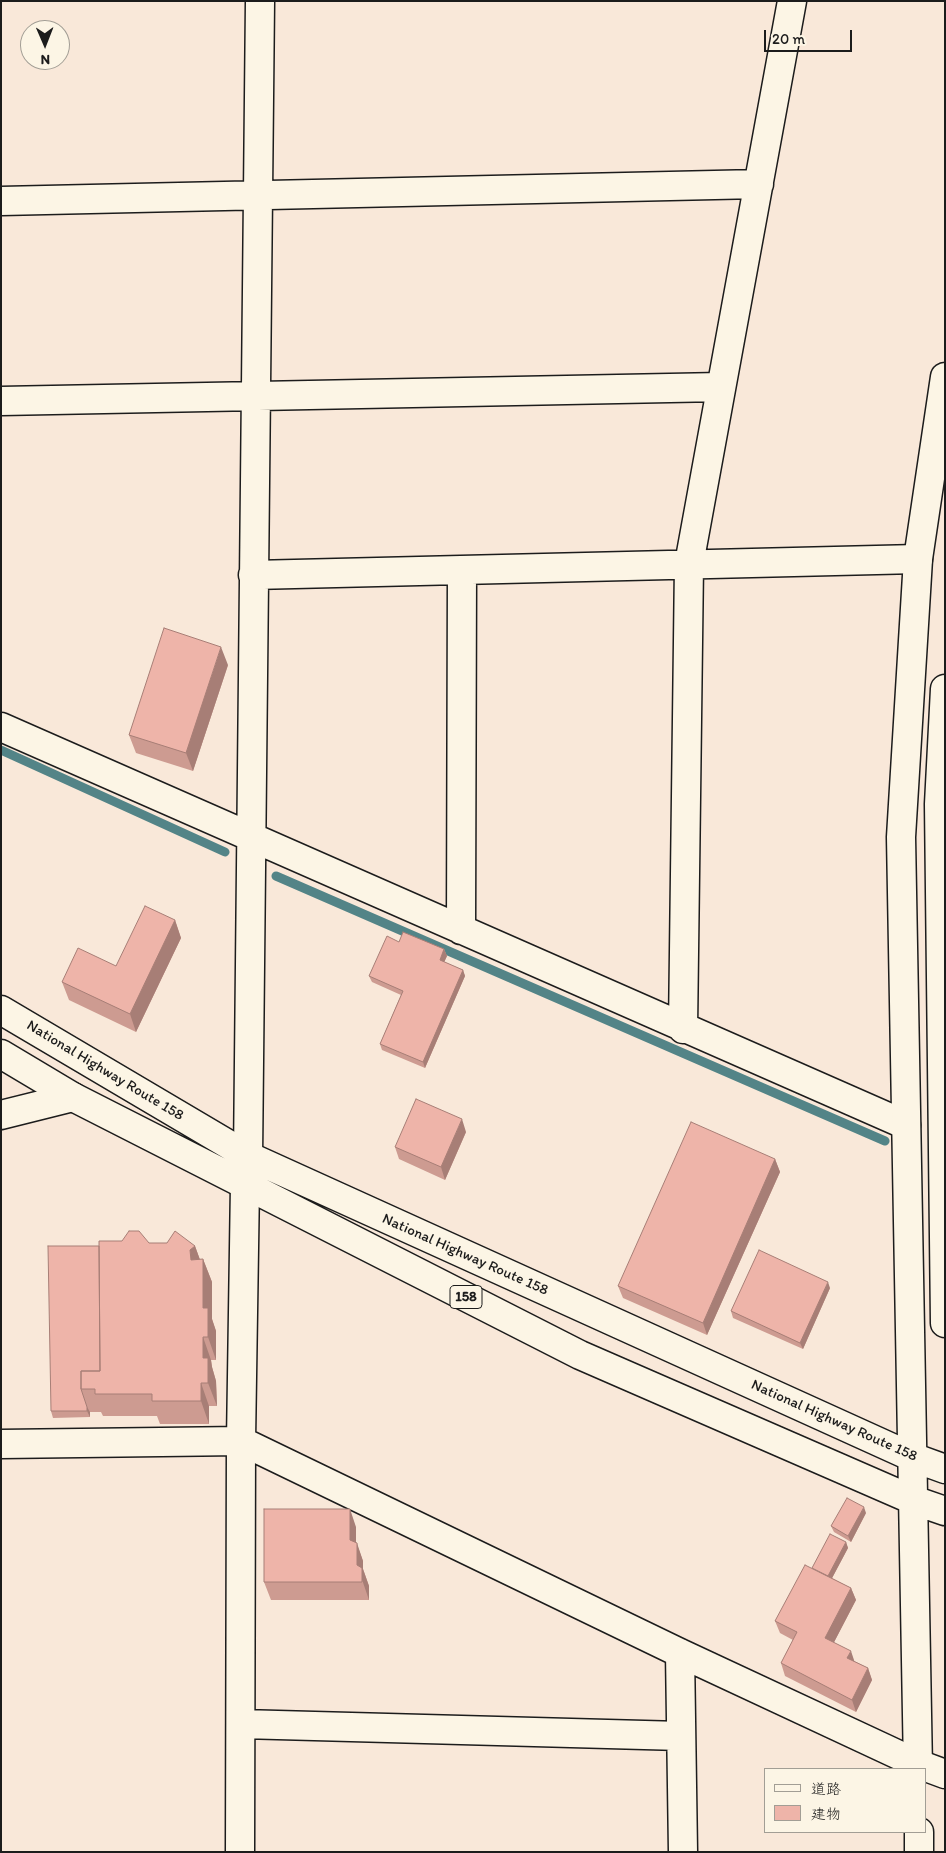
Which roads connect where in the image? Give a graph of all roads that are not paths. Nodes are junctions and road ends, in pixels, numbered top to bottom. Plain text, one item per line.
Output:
1 (260, 1) edge
2 (792, 1) edge
3 (759, 184) junction
4 (258, 195) junction
5 (1, 201) edge
6 (945, 377) edge
7 (721, 387) junction
8 (255, 396) junction
9 (1, 401) edge
10 (918, 559) junction
11 (689, 564) junction
12 (462, 570) junction
13 (253, 575) junction
14 (945, 690) edge
15 (1, 727) edge
16 (250, 836) junction
17 (461, 930) junction
18 (1, 1010) edge
19 (683, 1029) junction
20 (1, 1054) edge
21 (73, 1097) junction
22 (1, 1115) edge
23 (906, 1126) junction
24 (248, 1156) junction
25 (245, 1184) junction
26 (945, 1323) edge
27 (242, 1441) junction
28 (1, 1444) edge
29 (912, 1457) junction
30 (945, 1469) edge
31 (913, 1500) junction
32 (945, 1511) edge
33 (680, 1653) junction
34 (240, 1724) junction
35 (681, 1736) junction
36 (918, 1767) edge
37 (926, 1769) edge
38 (945, 1774) edge
39 (919, 1833) edge
40 (240, 1852) edge
41 (683, 1852) edge
42 (919, 1852) edge

1 - 4 main road
2 - 3 main road
3 - 4 main road
3 - 7 main road
4 - 5 main road
4 - 8 main road
6 - 10 main road
7 - 8 main road
7 - 11 main road
8 - 9 main road
8 - 13 main road
10 - 11 main road
10 - 23 main road
11 - 12 main road
11 - 19 main road
12 - 13 main road
12 - 17 main road
13 - 16 main road
14 - 26 main road
15 - 16 main road
16 - 17 main road
16 - 24 main road
17 - 19 main road
18 - 24 main road, National Highway Route 158 / 158
19 - 23 main road
20 - 21 main road, National Highway Route 158 / 158
21 - 22 main road
21 - 25 main road, National Highway Route 158 / 158
23 - 29 main road
24 - 25 main road
24 - 29 main road, National Highway Route 158 / 158
25 - 27 main road
25 - 31 main road, National Highway Route 158 / 158
27 - 28 main road
27 - 33 main road
27 - 34 main road
29 - 30 main road, National Highway Route 158 / 158
29 - 31 main road
31 - 32 main road, National Highway Route 158 / 158
31 - 36 main road
33 - 35 main road
33 - 36 main road
34 - 35 main road
34 - 40 main road
35 - 41 main road
37 - 38 main road
39 - 42 main road

